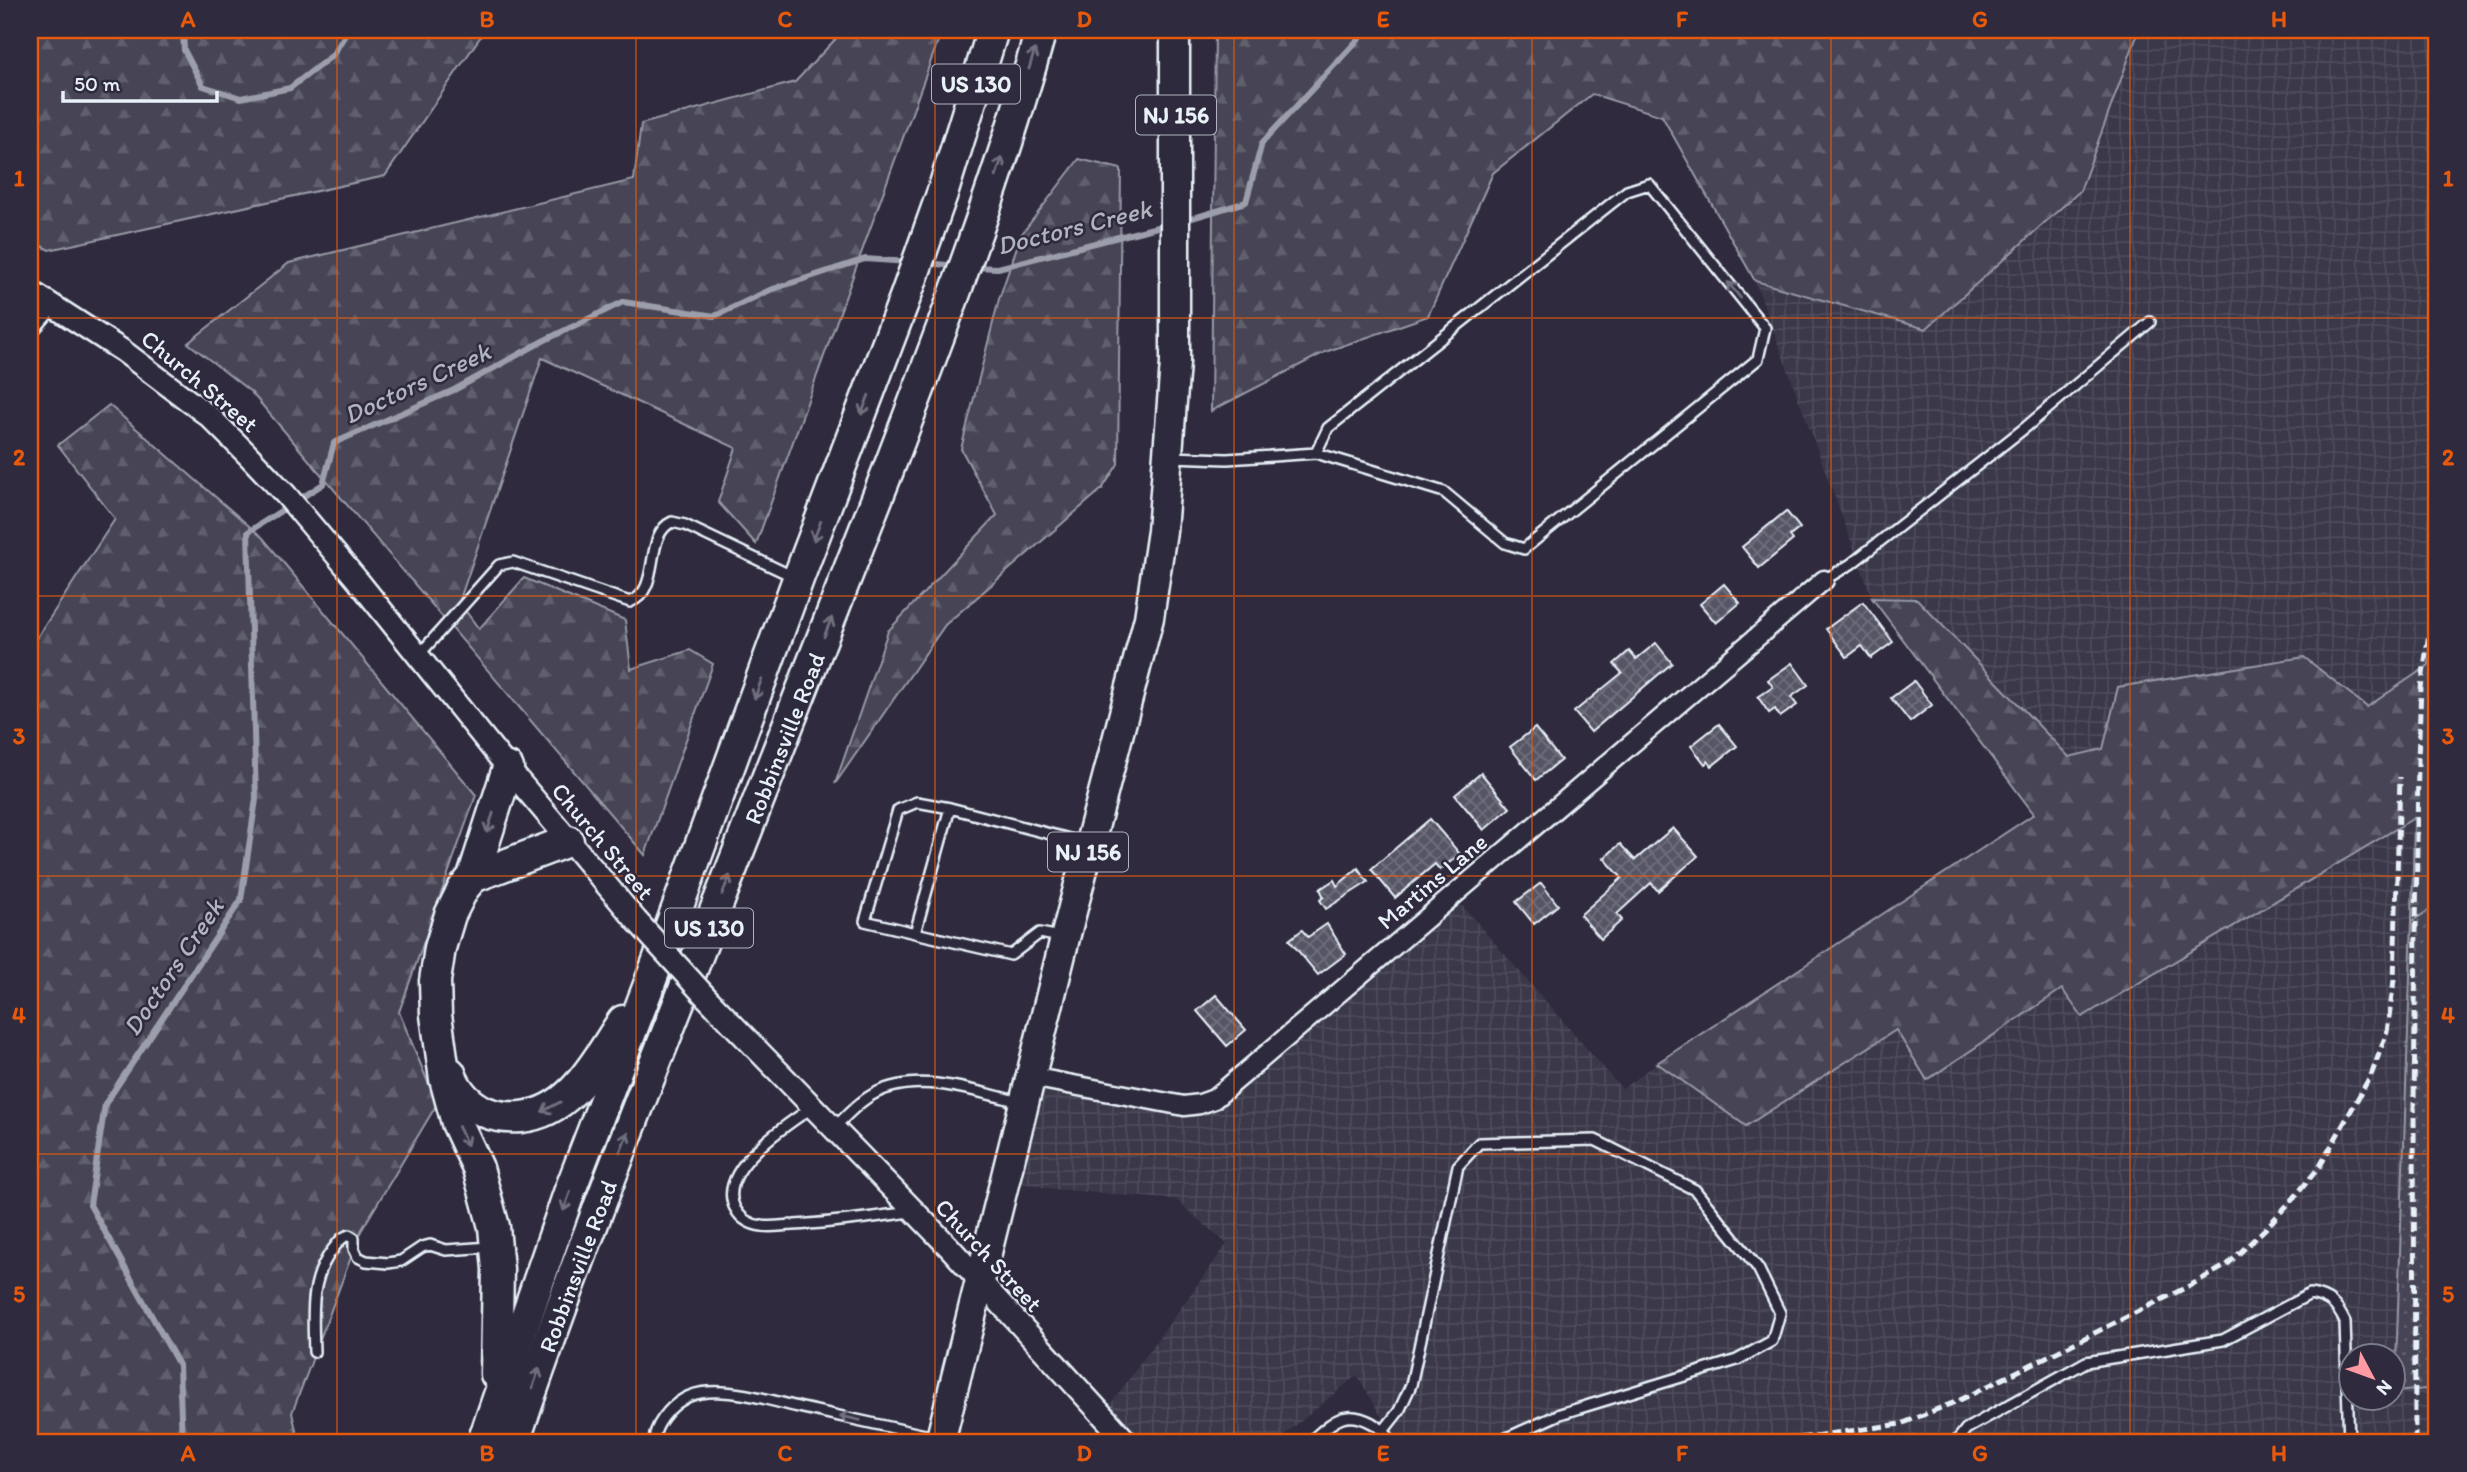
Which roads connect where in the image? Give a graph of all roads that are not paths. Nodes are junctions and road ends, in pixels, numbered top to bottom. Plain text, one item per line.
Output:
1 (993, 30) edge
2 (1041, 30) edge
3 (1175, 30) edge
4 (30, 291) edge
5 (51, 304) junction
6 (2151, 322) dead end
7 (30, 328) edge
8 (1316, 453) junction
9 (1169, 457) junction
10 (798, 579) junction
11 (1824, 580) joint
12 (418, 656) junction
13 (508, 768) junction
14 (950, 808) junction
15 (568, 841) junction
16 (1090, 844) junction
17 (473, 877) junction
18 (915, 933) junction
19 (1065, 938) junction
20 (652, 977) junction
21 (441, 1046) junction
22 (1028, 1091) junction
23 (814, 1106) junction
24 (835, 1127) junction
25 (914, 1211) junction
26 (496, 1247) junction
27 (981, 1283) junction
28 (314, 1352) dead end
29 (496, 1398) junction
30 (1384, 1430) junction
31 (940, 1440) edge
32 (483, 1442) edge
33 (514, 1442) edge
34 (655, 1442) edge
35 (1127, 1442) edge
36 (1310, 1442) edge
37 (1391, 1442) edge
38 (1498, 1442) edge
39 (1955, 1442) edge
40 (2349, 1442) edge

1 -> 10 highway, Robbinsville Road / US 130
33 -> 2 highway, Robbinsville Road / US 130
3 - 9 main road, NJ 156
4 - 5 street, Church Street
5 - 7 street
5 - 12 street, Church Street
6 - 11 lane
8 -> 8 lane
8 - 9 lane
9 - 16 main road, NJ 156
10 - 12 lane
10 -> 20 highway, Robbinsville Road / US 130
11 - 22 street, Martins Lane
12 - 13 street, Church Street
13 - 15 street, Church Street
13 -> 17 highway
14 - 16 lane
14 - 18 lane
14 - 18 lane
15 - 17 highway
15 - 23 street, Church Street, bridge
16 - 19 main road, NJ 156
17 - 21 highway
18 - 19 lane
19 - 22 main road, NJ 156
20 -> 21 highway
20 -> 29 highway, Robbinsville Road / US 130
21 -> 26 highway
22 - 24 lane
22 - 27 main road, NJ 156
23 - 24 street, Church Street
23 - 25 lane
24 - 25 street, Church Street
25 - 27 street, Church Street
26 - 28 lane
26 - 29 highway
27 - 31 main road, NJ 156
27 - 35 street, Church Street
29 - 32 highway, Robbinsville Road / US 130
30 - 36 lane
30 - 37 lane
30 - 38 lane
31 -> 34 lane
39 - 40 lane

